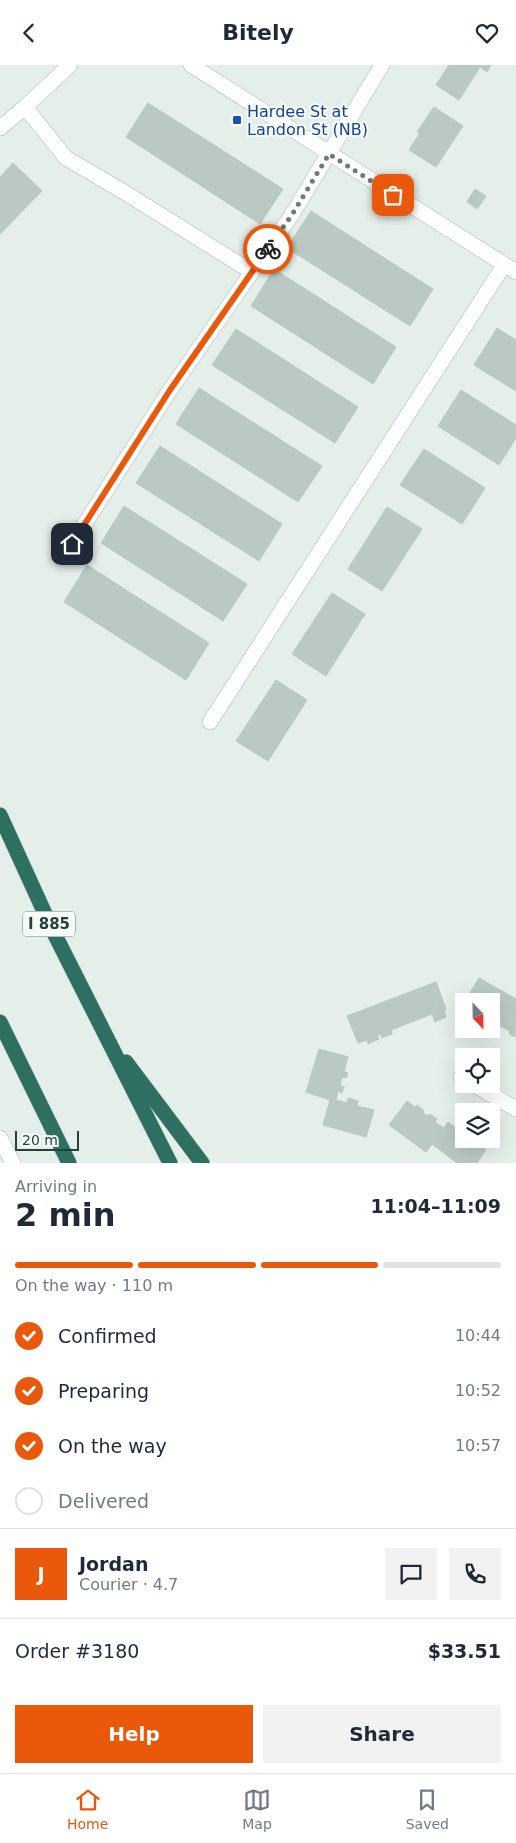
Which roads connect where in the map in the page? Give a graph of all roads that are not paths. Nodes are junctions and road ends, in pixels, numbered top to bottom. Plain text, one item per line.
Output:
1 (70, 65) edge
2 (191, 65) edge
3 (382, 65) edge
4 (25, 107) junction
5 (0, 128) edge
6 (329, 154) junction
7 (510, 269) edge
8 (252, 272) junction
9 (72, 544) dead end
10 (210, 722) dead end
11 (0, 815) edge
12 (0, 1022) edge
13 (102, 1031) junction
14 (24, 1071) junction
15 (488, 1093) edge
16 (516, 1109) edge
17 (0, 1138) edge
18 (12, 1163) edge
19 (69, 1163) edge
20 (74, 1163) edge
21 (170, 1163) edge
22 (202, 1163) edge

1 - 4 street
2 - 6 street
3 - 6 street
4 - 5 street
4 - 8 street
6 - 7 street
6 - 8 street
7 - 10 street
8 - 9 street
11 - 13 highway, I 885
12 - 14 highway
13 - 21 highway, I 885
13 - 22 highway
14 - 19 highway
14 - 20 highway
15 - 16 street
17 - 18 street

